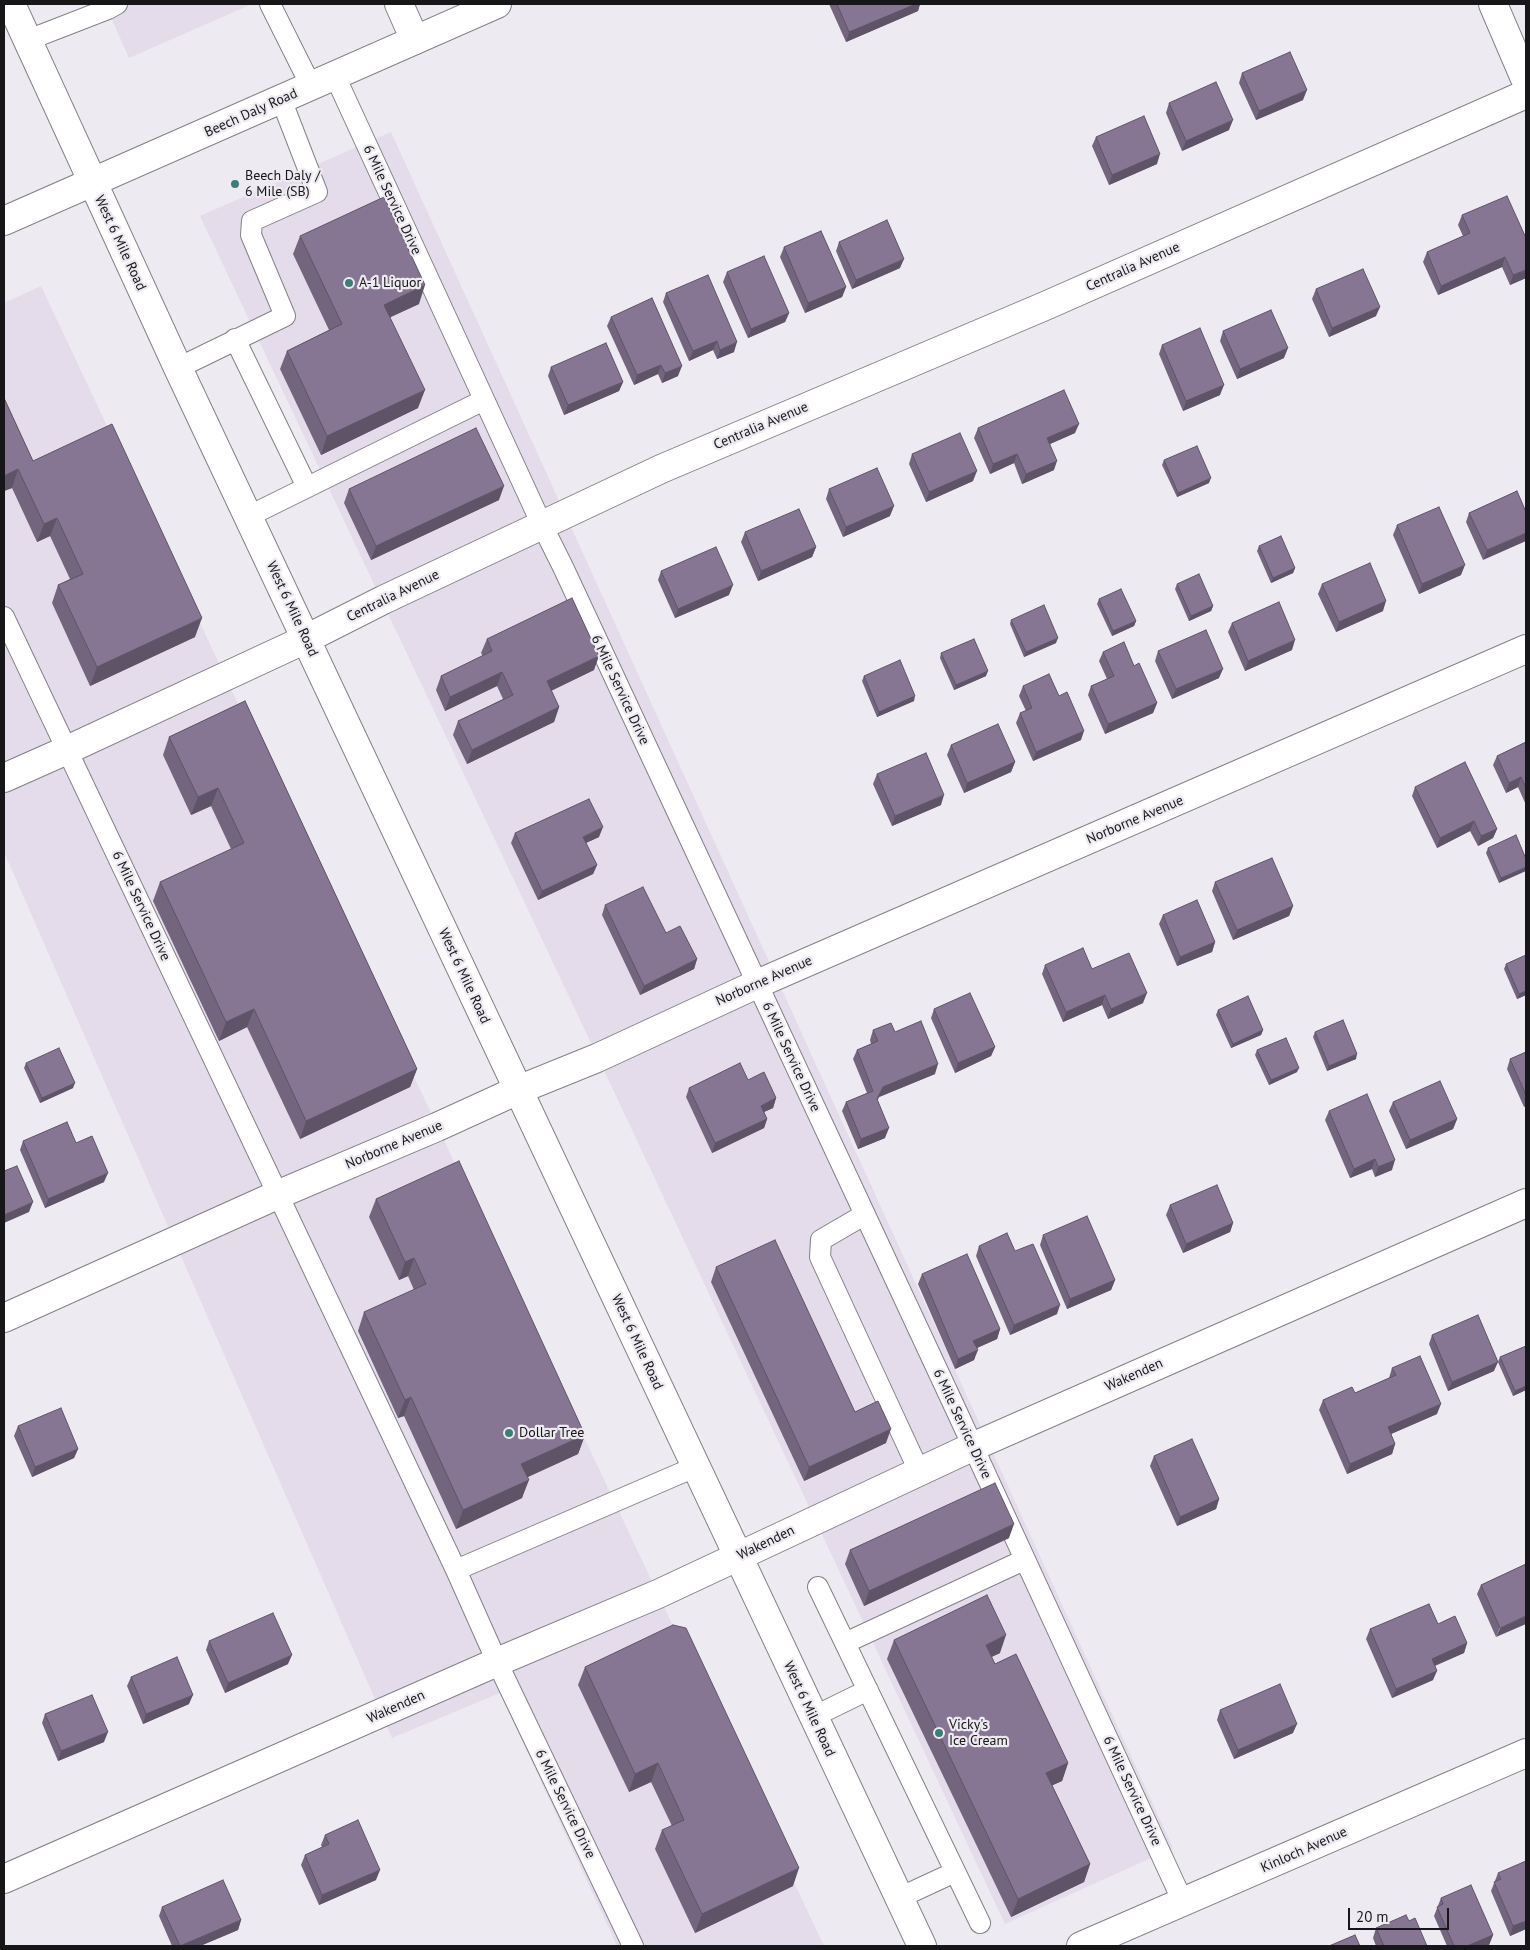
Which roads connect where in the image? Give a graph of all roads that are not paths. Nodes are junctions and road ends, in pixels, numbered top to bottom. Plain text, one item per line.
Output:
1 (11, 4) edge
2 (117, 4) edge
3 (270, 4) edge
4 (399, 4) edge
5 (497, 4) edge
6 (1493, 4) edge
7 (28, 40) junction
8 (415, 40) junction
9 (323, 81) junction
10 (1526, 81) edge
11 (1526, 94) edge
12 (281, 99) junction
13 (92, 183) junction
14 (4, 222) edge
15 (235, 339) junction
16 (178, 368) junction
17 (484, 400) junction
18 (307, 487) junction
19 (249, 516) junction
20 (542, 526) junction
21 (4, 617) edge
22 (306, 639) junction
23 (1526, 649) edge
24 (67, 750) junction
25 (4, 778) edge
26 (757, 984) junction
27 (518, 1090) junction
28 (277, 1195) junction
29 (1526, 1203) edge
30 (864, 1215) junction
31 (4, 1318) edge
32 (972, 1447) junction
33 (695, 1467) junction
34 (919, 1471) junction
35 (737, 1557) junction
36 (1024, 1560) junction
37 (456, 1570) junction
38 (818, 1587) dead end
39 (845, 1643) junction
40 (497, 1662) junction
41 (868, 1690) junction
42 (813, 1717) junction
43 (1526, 1753) edge
44 (955, 1872) junction
45 (4, 1879) edge
46 (899, 1898) junction
47 (1182, 1902) junction
48 (980, 1922) dead end
49 (633, 1946) edge
50 (922, 1946) edge
51 (1081, 1946) edge

1 - 7 street, West 6 Mile Road
2 - 7 lane
3 - 9 lane, 6 Mile Service Drive
4 - 8 street
5 - 8 street, Beech Daly Road
6 - 10 street
7 - 13 street, West 6 Mile Road
8 - 9 street, Beech Daly Road
9 - 12 street, Beech Daly Road
9 - 17 lane, 6 Mile Service Drive
11 - 20 street, Centralia Avenue
12 - 13 street, Beech Daly Road
12 - 15 lane
13 - 14 street, Beech Daly Road
13 - 16 street, West 6 Mile Road
15 - 16 lane
15 - 18 lane
16 - 19 street, West 6 Mile Road
17 - 18 lane
17 - 20 lane, 6 Mile Service Drive
18 - 19 lane
19 - 22 street, West 6 Mile Road
20 - 22 street, Centralia Avenue
20 - 26 lane, 6 Mile Service Drive
21 - 24 lane, 6 Mile Service Drive
22 - 24 street, Centralia Avenue
22 - 27 street, West 6 Mile Road
23 - 26 street, Norborne Avenue
24 - 25 street, Centralia Avenue
24 - 28 lane, 6 Mile Service Drive
26 - 27 street, Norborne Avenue
26 - 30 lane, 6 Mile Service Drive
27 - 28 street, Norborne Avenue
27 - 33 street, West 6 Mile Road
28 - 31 street, Norborne Avenue
28 - 37 lane, 6 Mile Service Drive
29 - 32 street, Wakenden
30 - 32 lane, 6 Mile Service Drive
30 - 34 lane
32 - 34 street, Wakenden
32 - 36 lane, 6 Mile Service Drive
33 - 35 street, West 6 Mile Road
33 - 37 lane
34 - 35 street, Wakenden
35 - 40 street, Wakenden
35 - 42 street, West 6 Mile Road
36 - 39 lane
36 - 47 lane, 6 Mile Service Drive
37 - 40 lane, 6 Mile Service Drive
38 - 39 lane
39 - 41 lane
40 - 45 street, Wakenden
40 - 49 lane, 6 Mile Service Drive
41 - 42 lane
41 - 44 lane
42 - 46 street, West 6 Mile Road
43 - 47 street, Kinloch Avenue
44 - 46 lane
44 - 48 lane
46 - 50 street, West 6 Mile Road
47 - 51 street, Kinloch Avenue

